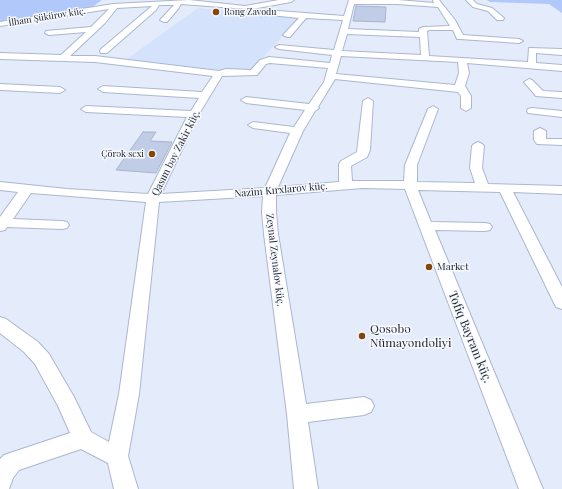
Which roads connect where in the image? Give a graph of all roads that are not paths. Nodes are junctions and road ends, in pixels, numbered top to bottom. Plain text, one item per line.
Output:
1 (106, 0) edge
2 (240, 0) edge
3 (291, 0) edge
4 (469, 0) edge
5 (194, 1) edge
6 (281, 1) edge
7 (352, 1) edge
8 (396, 1) edge
9 (179, 2) junction
10 (438, 3) edge
11 (156, 4) junction
12 (112, 8) junction
13 (241, 8) junction
14 (95, 9) junction
15 (304, 16) junction
16 (346, 18) junction
17 (500, 18) dead end
18 (164, 20) dead end
19 (0, 24) edge
20 (25, 28) dead end
21 (455, 28) junction
22 (94, 29) junction
23 (343, 31) junction
24 (49, 33) dead end
25 (287, 35) dead end
26 (424, 35) junction
27 (519, 41) dead end
28 (12, 46) dead end
29 (279, 47) dead end
30 (104, 51) dead end
31 (562, 52) edge
32 (336, 53) junction
33 (1, 56) edge
34 (64, 57) junction
35 (425, 57) junction
36 (462, 60) junction
37 (126, 62) junction
38 (532, 65) junction
39 (562, 68) edge
40 (332, 71) junction
41 (116, 72) dead end
42 (219, 74) junction
43 (150, 82) dead end
44 (528, 82) dead end
45 (0, 87) edge
46 (103, 89) dead end
47 (462, 89) junction
48 (60, 90) dead end
49 (141, 92) junction
50 (206, 95) junction
51 (562, 95) edge
52 (246, 100) dead end
53 (368, 101) dead end
54 (314, 108) junction
55 (466, 108) dead end
56 (86, 109) dead end
57 (433, 109) dead end
58 (532, 111) dead end
59 (194, 114) junction
60 (562, 114) edge
61 (253, 125) dead end
62 (297, 132) junction
63 (540, 132) dead end
64 (562, 142) edge
65 (478, 146) dead end
66 (346, 184) junction
67 (0, 186) edge
68 (410, 186) junction
69 (483, 188) junction
70 (505, 189) junction
71 (28, 190) junction
72 (562, 190) edge
73 (270, 192) junction
74 (152, 198) junction
75 (2, 225) edge
76 (62, 225) dead end
77 (426, 226) junction
78 (485, 227) dead end
79 (562, 303) edge
80 (0, 324) edge
81 (364, 406) dead end
82 (297, 414) junction
83 (83, 439) junction
84 (117, 456) junction
85 (0, 484) edge
86 (126, 489) edge
87 (306, 489) edge
88 (531, 489) edge

1 - 14 street
2 - 13 street
3 - 6 street
4 - 17 street
5 - 9 street, İlham Şükürov küç.
5 - 13 street, İlham Şükürov küç.
6 - 13 street
7 - 8 street
7 - 16 street, Zeynal Zeynalov küç.
8 - 10 street
9 - 11 street, İlham Şükürov küç.
9 - 18 street
10 - 21 street
11 - 12 street, İlham Şükürov küç.
11 - 30 street
12 - 14 street, İlham Şükürov küç.
12 - 20 street
12 - 22 street
13 - 15 street
14 - 19 street, İlham Şükürov küç.
15 - 16 street
15 - 25 street
16 - 23 street, Zeynal Zeynalov küç.
21 - 26 street
21 - 27 street
22 - 24 street
22 - 34 street
23 - 26 street
23 - 32 street, Zeynal Zeynalov küç.
26 - 35 street
28 - 33 street
29 - 32 street
31 - 38 street
32 - 35 street
32 - 40 street, Zeynal Zeynalov küç.
33 - 34 street
34 - 37 street
35 - 36 street
36 - 38 street
36 - 47 street
37 - 41 street
37 - 42 street
38 - 39 street
40 - 42 street
40 - 47 street
40 - 54 street, Zeynal Zeynalov küç.
42 - 50 street, Qasım bəy Zakir küç.
43 - 49 street
44 - 51 street
45 - 48 street
46 - 49 street
47 - 55 street
49 - 50 street
50 - 59 street, Qasım bəy Zakir küç.
52 - 54 street
53 - 66 street
54 - 62 street, Zeynal Zeynalov küç.
56 - 59 street
57 - 68 street
58 - 60 street
59 - 74 street, Qasım bəy Zakir küç.
61 - 62 street
62 - 73 street, Zeynal Zeynalov küç.
63 - 64 street
65 - 69 street
66 - 68 street, Nazim Kırxlarov küç.
66 - 73 street, Nazim Kırxlarov küç.
67 - 71 street, Nazim Kırxlarov küç.
68 - 69 street, Nazim Kırxlarov küç.
68 - 77 street, Tofiq Bayram küç.
69 - 70 street, Nazim Kırxlarov küç.
70 - 72 street, Nazim Kırxlarov küç.
70 - 79 street
71 - 74 street, Nazim Kırxlarov küç.
71 - 75 street
73 - 74 street, Nazim Kırxlarov küç.
73 - 82 street, Zeynal Zeynalov küç.
74 - 84 street, Qasım bəy Zakir küç.
75 - 76 street
77 - 78 street
77 - 88 street, Tofiq Bayram küç.
80 - 83 street
81 - 82 street
82 - 87 street, Zeynal Zeynalov küç.
83 - 84 street
83 - 85 street
84 - 86 street

